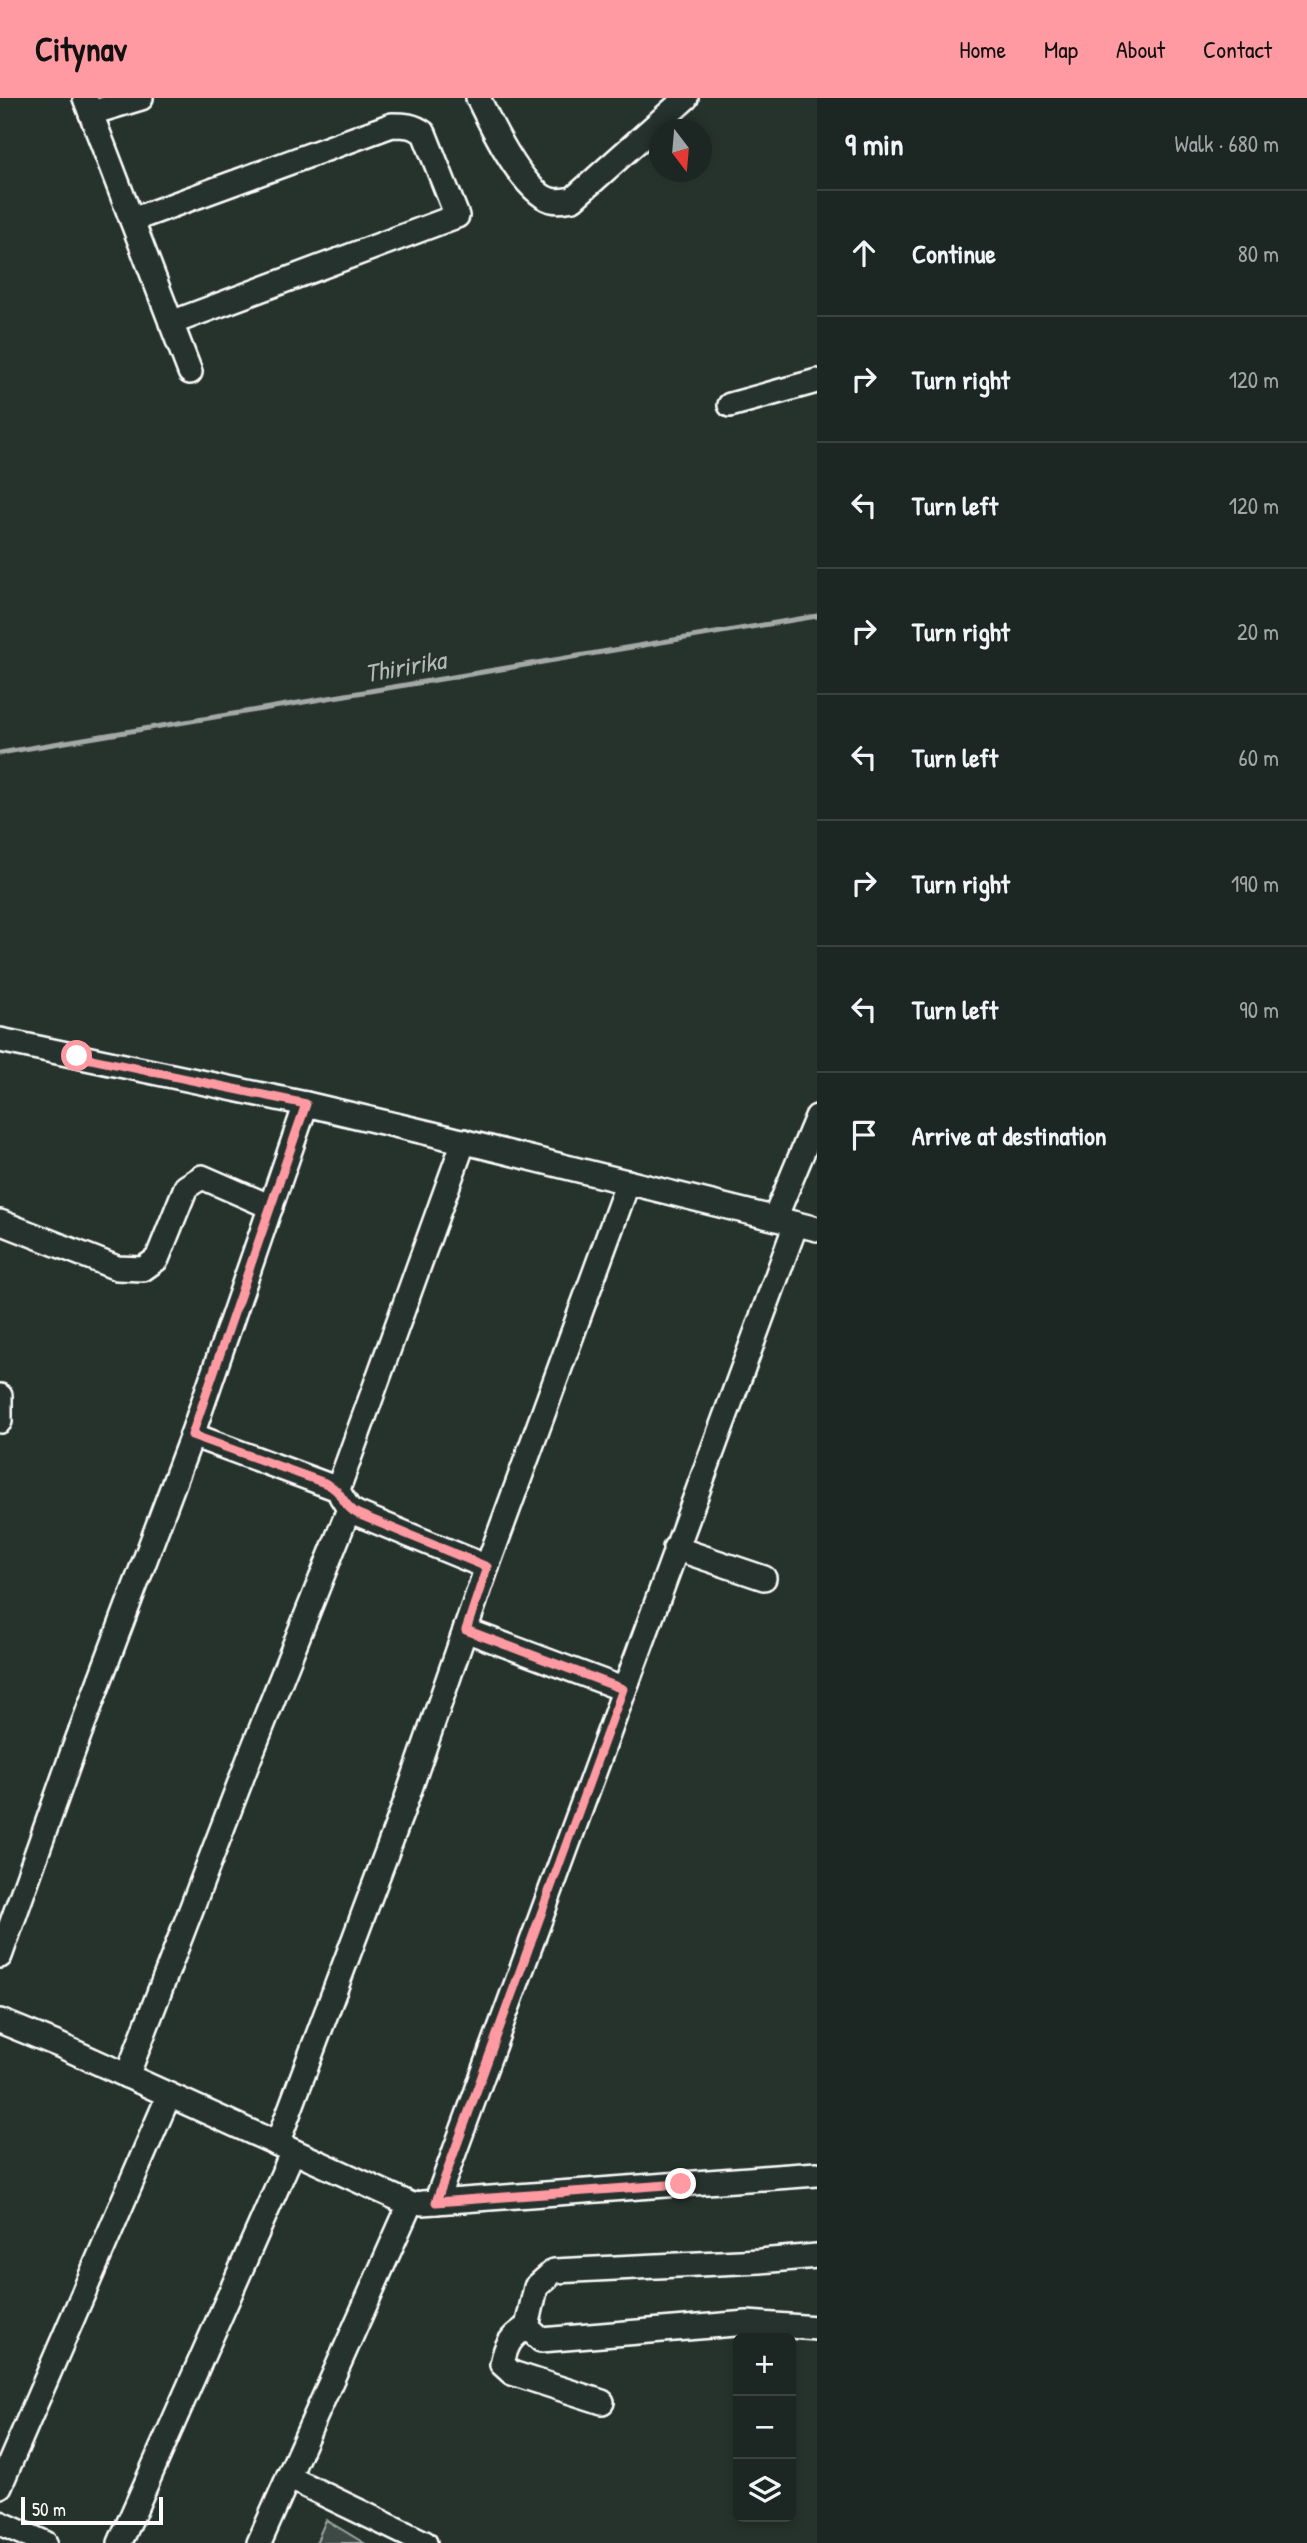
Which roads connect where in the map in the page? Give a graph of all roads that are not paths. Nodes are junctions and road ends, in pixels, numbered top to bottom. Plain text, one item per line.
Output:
1 (141, 98) edge
2 (478, 98) edge
3 (686, 98) edge
4 (88, 106) edge
5 (132, 220) junction
6 (171, 323) junction
7 (190, 372) dead end
8 (817, 381) edge
9 (730, 405) dead end
10 (0, 1040) edge
11 (306, 1104) junction
12 (817, 1117) edge
13 (464, 1141) junction
14 (628, 1182) junction
15 (271, 1207) junction
16 (0, 1222) edge
17 (796, 1224) edge
18 (0, 1396) edge
19 (0, 1421) edge
20 (192, 1435) junction
21 (344, 1499) junction
22 (675, 1548) junction
23 (487, 1567) junction
24 (764, 1578) dead end
25 (466, 1630) junction
26 (623, 1689) junction
27 (0, 1956) edge
28 (0, 2021) edge
29 (127, 2076) junction
30 (169, 2095) junction
31 (285, 2148) junction
32 (817, 2174) edge
33 (436, 2202) junction
34 (410, 2204) junction
35 (817, 2256) edge
36 (527, 2327) junction
37 (817, 2328) edge
38 (602, 2402) dead end
39 (288, 2477) junction
40 (0, 2486) edge
41 (0, 2523) edge
42 (45, 2543) edge
43 (120, 2543) edge
44 (259, 2543) edge
45 (425, 2543) edge

1 - 4 street
2 - 3 street
4 - 5 street
5 - 6 street
5 - 6 street
6 - 7 street
8 - 9 street
10 - 11 street
11 - 13 street
11 - 15 street
12 - 17 street
13 - 14 street
13 - 21 street
14 - 17 street
14 - 23 street
15 - 16 street
15 - 20 street
17 - 22 street
18 - 19 street
20 - 21 street
20 - 27 street
21 - 23 street
21 - 29 street
22 - 24 street
22 - 26 street
23 - 25 street
25 - 26 street
25 - 31 street
26 - 33 street
28 - 29 street
29 - 30 street
30 - 31 street
30 - 40 street
31 - 34 street
31 - 43 street
32 - 33 street
33 - 34 street
34 - 39 street
35 - 36 street
36 - 37 street
36 - 38 street
39 - 44 street
39 - 45 street
41 - 42 street

